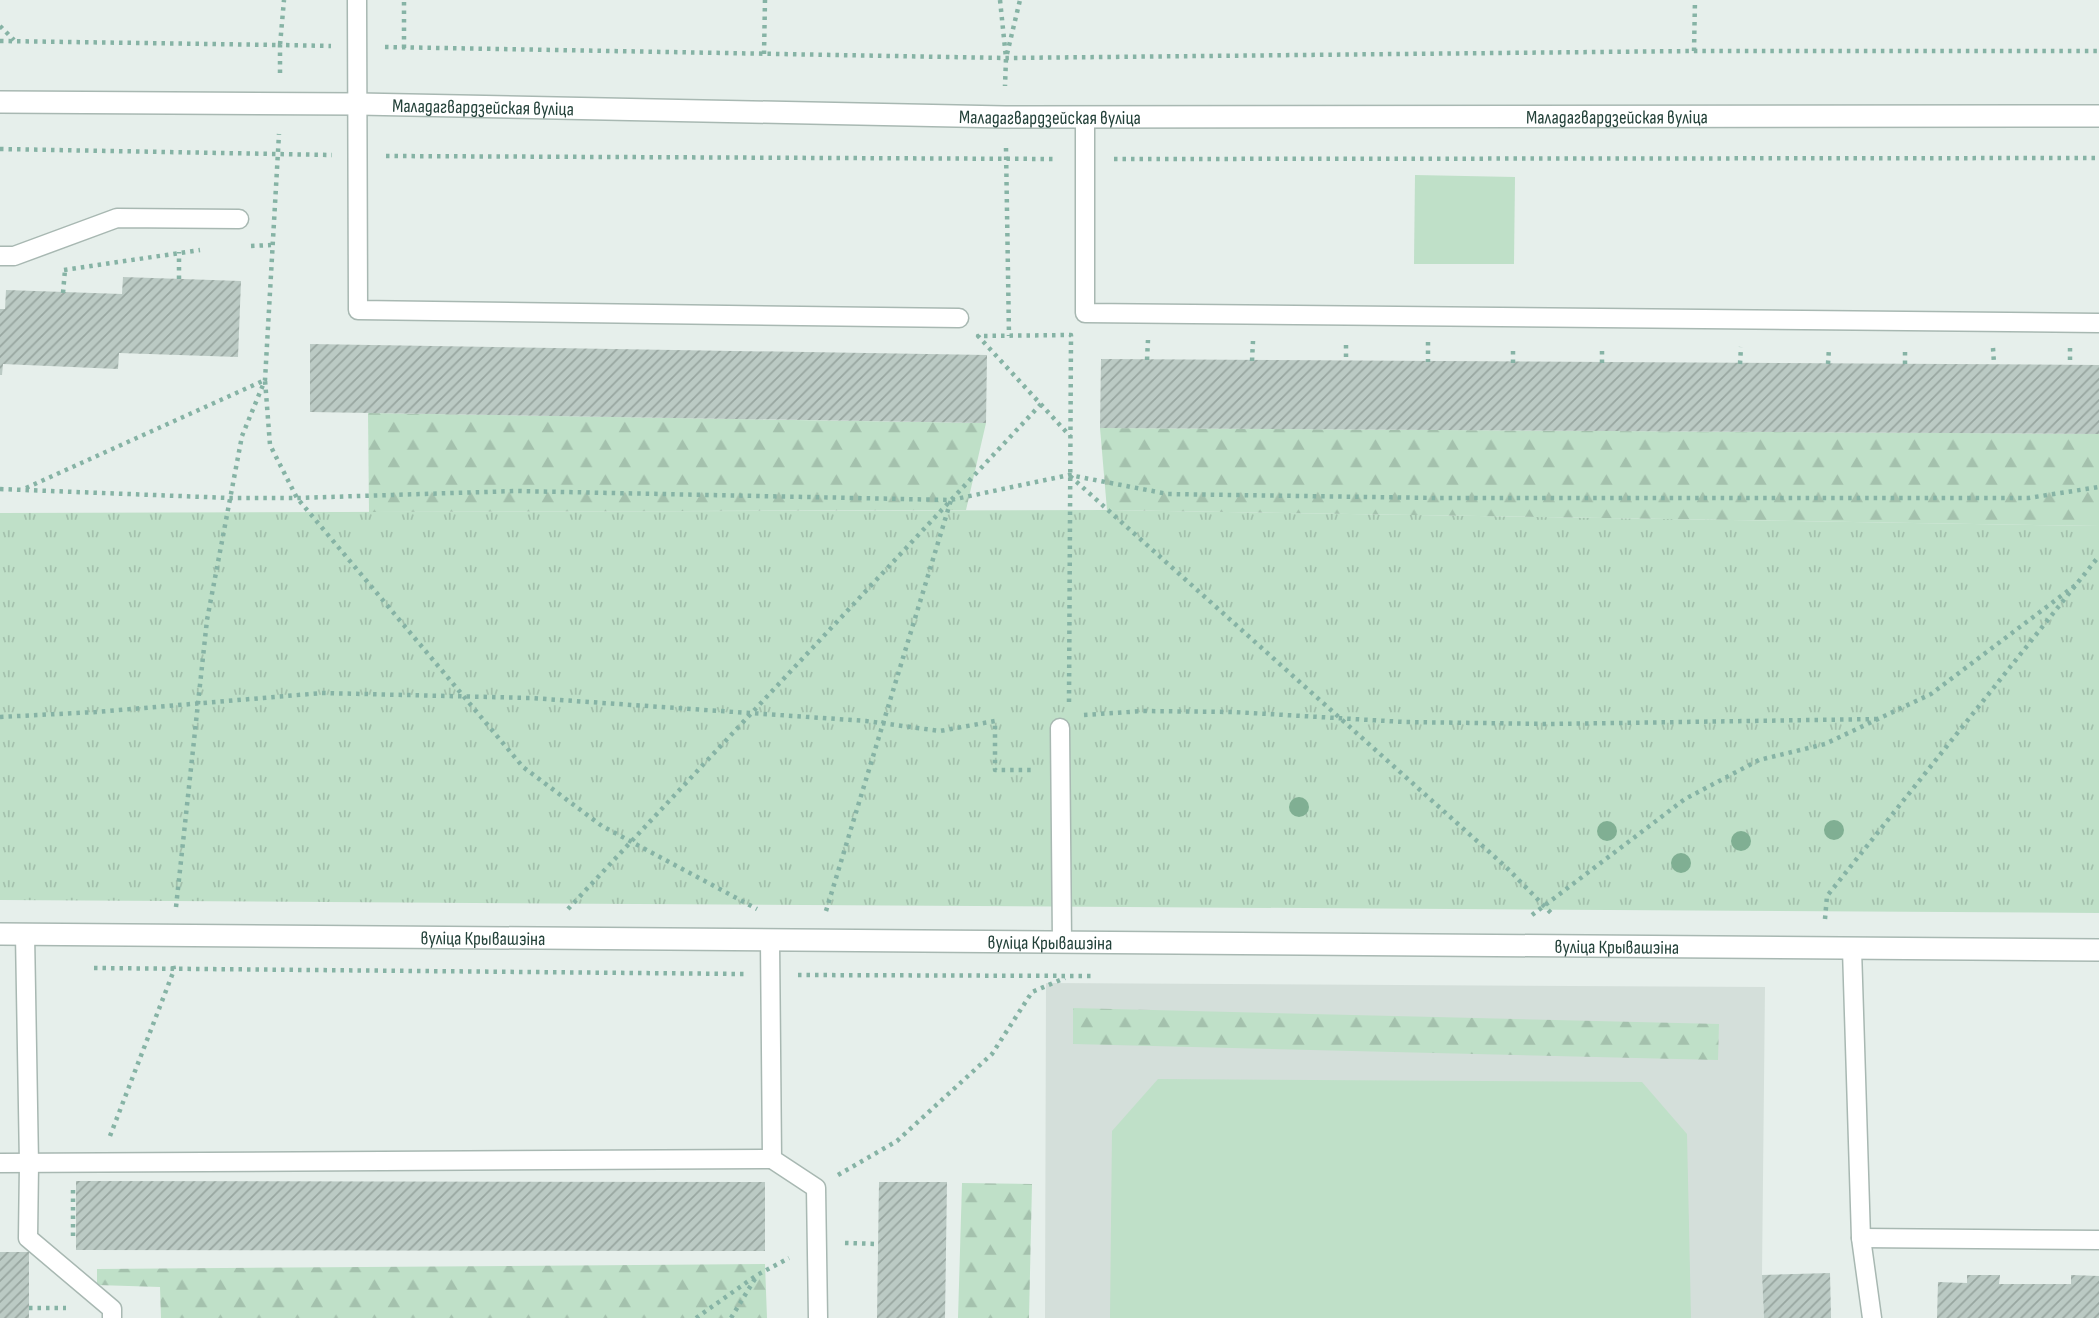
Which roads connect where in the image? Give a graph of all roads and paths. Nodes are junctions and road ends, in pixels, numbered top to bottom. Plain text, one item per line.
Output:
1 (284, 0) edge
2 (357, 0) edge
3 (404, 0) edge
4 (765, 0) edge
5 (1000, 0) edge
6 (1020, 0) edge
7 (1695, 0) edge
8 (0, 26) edge
9 (0, 41) edge
10 (15, 41) junction
11 (280, 45) junction
12 (356, 47) junction
13 (404, 48) junction
14 (1695, 51) junction
15 (2099, 51) edge
16 (764, 54) junction
17 (1006, 58) junction
18 (0, 102) edge
19 (281, 104) junction
20 (359, 104) junction
21 (1085, 116) junction
22 (2099, 116) edge
23 (1005, 117) junction
24 (0, 149) edge
25 (278, 153) junction
26 (359, 156) junction
27 (2099, 158) edge
28 (1006, 159) junction
29 (1084, 159) junction
30 (239, 219) dead end
31 (271, 244) junction
32 (245, 247) dead end
33 (205, 250) dead end
34 (179, 252) junction
35 (0, 256) edge
36 (65, 270) junction
37 (52, 271) dead end
38 (179, 279) dead end
39 (63, 293) dead end
40 (959, 317) dead end
41 (2099, 323) edge
42 (1009, 336) junction
43 (1148, 337) dead end
44 (1253, 337) dead end
45 (1346, 337) dead end
46 (1428, 337) dead end
47 (1513, 337) dead end
48 (1603, 338) dead end
49 (1147, 360) dead end
50 (1252, 361) dead end
51 (1346, 361) dead end
52 (1428, 362) dead end
53 (1513, 363) dead end
54 (1602, 363) dead end
55 (265, 380) junction
56 (1041, 404) junction
57 (1070, 436) junction
58 (1069, 475) junction
59 (2099, 486) edge
60 (0, 489) edge
61 (24, 489) junction
62 (230, 498) junction
63 (297, 498) junction
64 (951, 500) junction
65 (2099, 556) edge
66 (2077, 584) junction
67 (464, 696) junction
68 (1069, 702) dead end
69 (198, 703) junction
70 (751, 713) junction
71 (1082, 715) dead end
72 (0, 717) edge
73 (1341, 719) junction
74 (1879, 719) junction
75 (883, 723) junction
76 (1060, 728) dead end
77 (1060, 771) junction
78 (631, 841) junction
79 (1544, 905) junction
80 (759, 910) dead end
81 (0, 934) edge
82 (26, 934) junction
83 (173, 936) junction
84 (540, 939) junction
85 (770, 941) junction
86 (817, 941) junction
87 (1062, 941) junction
88 (1494, 946) junction
89 (1580, 946) junction
90 (1822, 948) junction
91 (1852, 949) junction
92 (2099, 950) edge
93 (1069, 976) dead end
94 (772, 1158) junction
95 (0, 1163) edge
96 (100, 1163) junction
97 (29, 1164) junction
98 (816, 1188) junction
99 (1861, 1238) junction
100 (2099, 1240) edge
101 (826, 1242) junction
102 (878, 1244) dead end
103 (757, 1275) junction
104 (73, 1277) junction
105 (112, 1318) edge
106 (695, 1318) edge
107 (731, 1318) edge
108 (818, 1318) edge
109 (1872, 1318) edge

1 - 11 path
2 - 12 lane
3 - 13 path
4 - 16 path
5 - 17 path
6 - 17 path
7 - 14 path
8 - 10 path
9 - 10 path
10 - 11 path
11 - 12 path
11 - 19 path
12 - 13 path
12 - 20 lane
13 - 16 path
14 - 15 path
14 - 17 path
16 - 17 path
17 - 23 path
18 - 19 street, Маладагвардзейская вуліца
19 - 20 street, Маладагвардзейская вуліца
19 - 25 path
20 - 23 street, Маладагвардзейская вуліца
20 - 26 lane
21 - 22 street, Маладагвардзейская вуліца
21 - 23 street, Маладагвардзейская вуліца
21 - 29 lane
23 - 28 path
24 - 25 path
25 - 26 path
25 - 31 path
26 - 28 path
26 - 40 lane
27 - 29 path
28 - 29 path
28 - 42 path
29 - 41 lane
30 - 35 lane
31 - 32 path
31 - 55 path
33 - 34 path
34 - 36 path
34 - 38 path
36 - 37 path
36 - 39 path
42 - 56 path
42 - 57 path
43 - 49 path
44 - 50 path
45 - 51 path
46 - 52 path
47 - 53 path
48 - 54 path
55 - 61 path
55 - 62 path
55 - 63 path
56 - 57 path
56 - 64 path
57 - 58 path
58 - 59 path
58 - 64 path
58 - 68 path
58 - 73 path
60 - 61 path
61 - 62 path
62 - 63 path
62 - 69 path
63 - 64 path
63 - 67 path
64 - 70 path
64 - 75 path
65 - 66 path
66 - 74 path
66 - 90 path
67 - 69 path
67 - 70 path
67 - 78 path
69 - 72 path
69 - 83 path
70 - 75 path
70 - 78 path
71 - 73 path
73 - 74 path
73 - 79 path
74 - 79 path
75 - 77 path
75 - 86 path
76 - 77 lane
77 - 87 lane
78 - 80 path
78 - 84 path
79 - 88 path
79 - 89 path
81 - 82 street, вуліца Крывашэіна
82 - 83 street, вуліца Крывашэіна
82 - 97 lane
83 - 84 street, вуліца Крывашэіна
83 - 96 path
84 - 85 street, вуліца Крывашэіна
85 - 86 street, вуліца Крывашэіна
85 - 94 lane
86 - 87 street, вуліца Крывашэіна
87 - 88 street, вуліца Крывашэіна
88 - 89 street, вуліца Крывашэіна
89 - 90 street, вуліца Крывашэіна
90 - 91 street, вуліца Крывашэіна
91 - 92 street, вуліца Крывашэіна
91 - 99 lane
93 - 98 path
94 - 96 lane
94 - 98 lane
95 - 97 lane
96 - 97 lane
96 - 104 path
97 - 104 lane
98 - 101 lane
99 - 100 lane
99 - 109 lane
101 - 102 path
101 - 103 path
101 - 108 lane
103 - 106 path
103 - 107 path
104 - 105 lane

